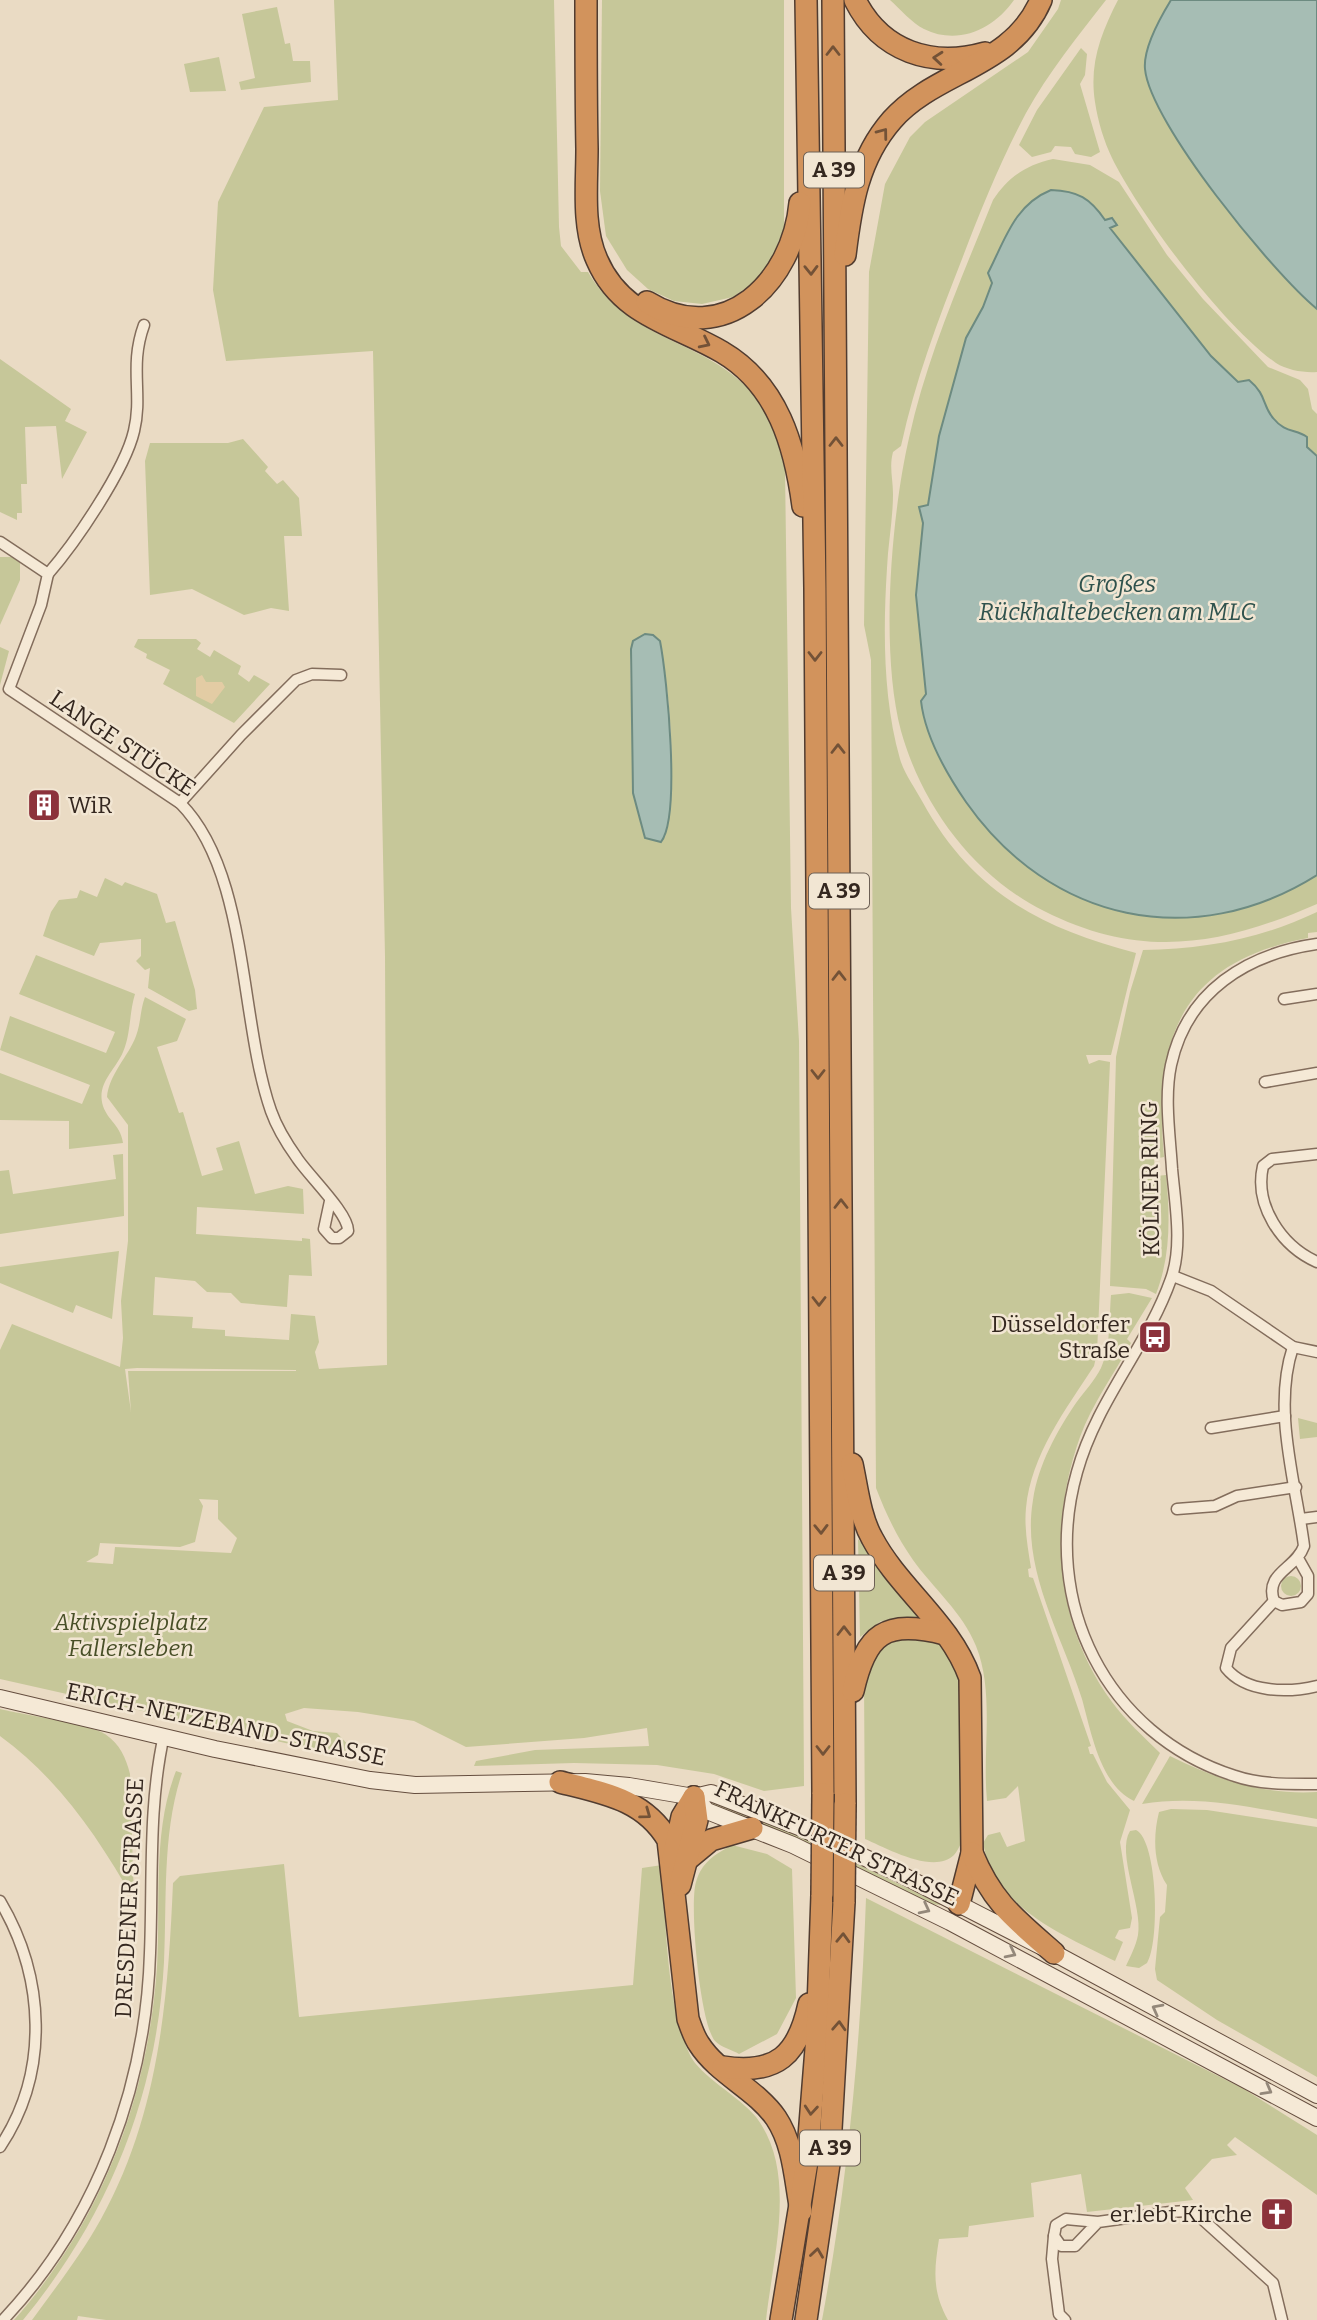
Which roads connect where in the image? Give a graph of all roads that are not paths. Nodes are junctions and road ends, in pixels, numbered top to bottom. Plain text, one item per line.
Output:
1 (586, 0) edge
2 (806, 0) edge
3 (833, 0) edge
4 (855, 0) edge
5 (1041, 0) edge
6 (1004, 48) junction
7 (808, 128) junction
8 (590, 236) junction
9 (144, 325) dead end
10 (835, 340) junction
11 (0, 542) edge
12 (48, 574) junction
13 (815, 588) junction
14 (341, 675) dead end
15 (9, 690) junction
16 (0, 698) edge
17 (180, 803) junction
18 (1317, 944) edge
19 (1317, 994) edge
20 (1284, 999) dead end
21 (1317, 1073) edge
22 (1265, 1082) dead end
23 (1317, 1154) edge
24 (330, 1201) dead end
25 (1317, 1262) edge
26 (1172, 1276) junction
27 (1293, 1347) junction
28 (1317, 1352) edge
29 (1285, 1416) junction
30 (843, 1421) junction
31 (1211, 1428) dead end
32 (1296, 1487) junction
33 (1177, 1509) dead end
34 (1317, 1517) edge
35 (1301, 1519) junction
36 (1299, 1560) junction
37 (1274, 1601) junction
38 (945, 1634) junction
39 (1317, 1686) edge
40 (0, 1698) edge
41 (845, 1724) junction
42 (164, 1735) junction
43 (560, 1782) junction
44 (1317, 1784) edge
45 (694, 1797) junction
46 (752, 1828) junction
47 (972, 1853) junction
48 (680, 1859) junction
49 (0, 1901) edge
50 (955, 1913) junction
51 (821, 1944) junction
52 (1054, 1953) junction
53 (723, 2067) junction
54 (1317, 2095) edge
55 (1317, 2118) edge
56 (0, 2147) edge
57 (801, 2211) junction
58 (1098, 2222) junction
59 (1054, 2236) junction
60 (1059, 2318) edge
61 (3, 2320) edge
62 (781, 2320) edge
63 (806, 2320) edge
64 (1282, 2320) edge

1 - 8 highway
2 - 7 highway, A 39
10 -> 3 highway, A 39
6 -> 4 highway
5 - 6 highway
10 -> 6 highway
7 - 8 highway
7 -> 13 highway, A 39
8 -> 13 highway
9 - 12 street
30 -> 10 highway, A 39
11 - 12 street
12 - 15 street
13 -> 51 highway, A 39, bridge
14 - 17 street
15 - 16 street
15 - 17 street, LANGE STÜCKE
17 - 24 street, LANGE STÜCKE
18 - 26 street, KÖLNER RING
19 - 20 street
21 - 22 street
23 - 25 street
26 - 27 street
26 - 44 street, KÖLNER RING
27 - 28 street
27 - 29 street
29 - 31 street
29 - 32 street
30 - 38 highway
41 -> 30 highway, A 39
32 - 33 street
32 - 35 street
34 - 35 street
35 - 36 street
36 - 37 street
36 - 37 street
37 - 39 street
38 - 41 highway
38 - 47 highway
40 - 42 street, ERICH-NETZEBAND-STRASSE
63 -> 41 highway, A 39, bridge
42 - 43 street, ERICH-NETZEBAND-STRASSE
42 - 61 street, DRESDENER STRASSE
43 - 45 street, ERICH-NETZEBAND-STRASSE
43 -> 48 highway
45 - 46 street, FRANKFURTER STRASSE
45 - 48 highway
45 - 50 street, FRANKFURTER STRASSE
46 - 48 highway
46 -> 50 street, FRANKFURTER STRASSE
47 - 50 highway
47 - 52 highway
48 - 53 highway
49 - 56 street
50 - 52 street, FRANKFURTER STRASSE
50 -> 55 street, FRANKFURTER STRASSE
51 - 53 highway
51 -> 57 highway, A 39
54 -> 52 street, FRANKFURTER STRASSE
53 - 57 highway
57 - 62 highway, A 39
58 - 59 street
58 - 59 street
58 - 64 street
59 - 60 street

